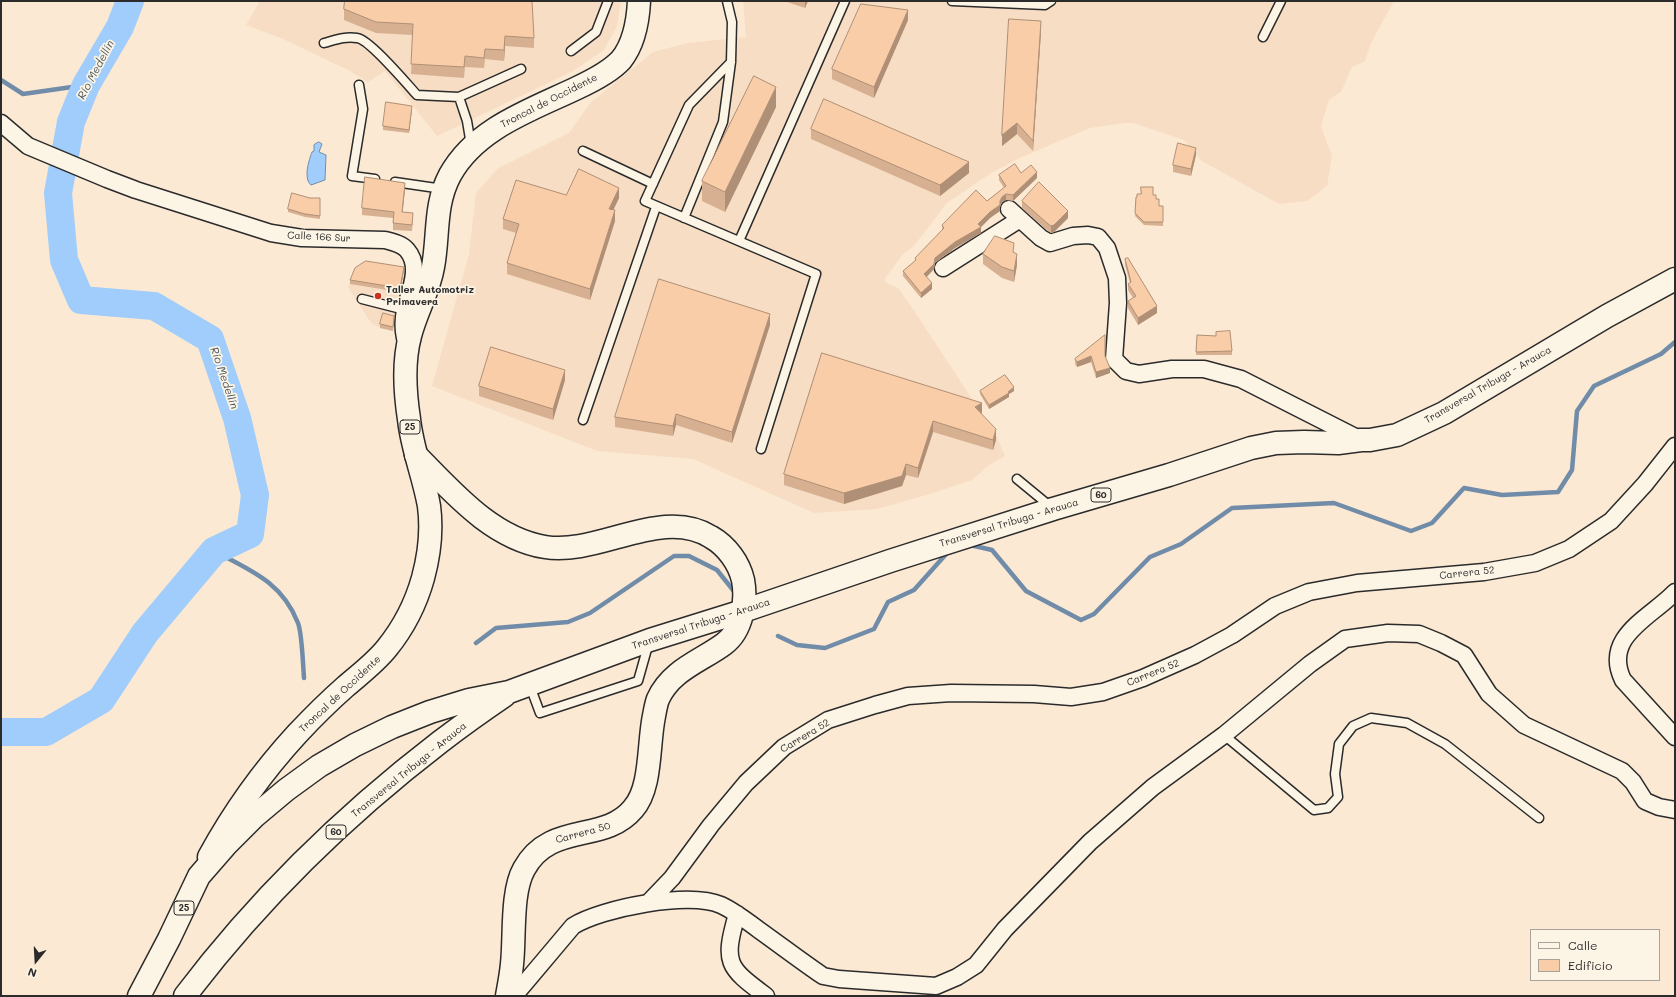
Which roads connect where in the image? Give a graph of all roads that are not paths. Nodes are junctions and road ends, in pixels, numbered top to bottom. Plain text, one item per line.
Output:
1 (608, 1) edge
2 (639, 1) edge
3 (727, 1) edge
4 (845, 1) edge
5 (952, 1) edge
6 (1051, 1) edge
7 (1281, 1) edge
8 (1263, 37) dead end
9 (324, 43) dead end
10 (571, 51) dead end
11 (731, 62) junction
12 (521, 68) dead end
13 (359, 85) dead end
14 (459, 97) junction
15 (1, 123) edge
16 (471, 147) junction
17 (583, 151) dead end
18 (652, 184) junction
19 (444, 189) junction
20 (656, 207) junction
21 (684, 218) junction
22 (739, 241) junction
23 (943, 268) dead end
24 (1675, 279) edge
25 (362, 299) dead end
26 (406, 310) junction
27 (407, 353) junction
28 (583, 420) dead end
29 (1361, 440) junction
30 (1675, 446) edge
31 (761, 449) dead end
32 (416, 455) junction
33 (1017, 479) dead end
34 (1053, 509) junction
35 (1675, 592) edge
36 (743, 611) junction
37 (650, 640) junction
38 (519, 688) junction
39 (1224, 735) junction
40 (1675, 737) edge
41 (1675, 810) edge
42 (1539, 818) dead end
43 (199, 876) junction
44 (649, 902) junction
45 (737, 914) junction
46 (169, 940) junction
47 (139, 996) edge
48 (156, 996) edge
49 (185, 996) edge
50 (507, 996) edge
51 (514, 996) edge
52 (766, 996) edge

1 - 10 lane
2 - 16 main road, Troncal de Occidente / 25
3 - 11 lane
4 - 22 lane
5 - 6 lane
7 - 8 lane
9 - 14 lane
11 - 18 lane
11 - 21 lane
12 - 14 lane
13 - 19 lane
14 - 16 lane
15 - 26 street, Calle 166 Sur
16 - 19 main road, Troncal de Occidente / 25
17 - 18 lane
18 - 20 lane
19 - 27 main road, Troncal de Occidente / 25
20 - 21 lane
20 - 28 lane
21 - 22 lane
22 - 31 lane
23 - 29 street
24 - 29 main road, Transversal Tribuga - Arauca / 60
25 - 26 lane
26 - 27 street, Calle 166 Sur
27 - 32 main road, Troncal de Occidente / 25
29 - 34 main road, Transversal Tribuga - Arauca / 60
30 - 44 street, Carrera 52
32 - 36 main road, Carrera 50
32 - 43 main road, Troncal de Occidente / 25
33 - 34 lane
34 - 36 main road, Transversal Tribuga - Arauca / 60
35 - 40 street
36 - 37 main road, Transversal Tribuga - Arauca / 60
36 - 50 main road, Carrera 50
37 - 38 main road, Transversal Tribuga - Arauca / 60
37 - 38 lane
38 - 43 main road, Transversal Tribuga - Arauca / 60
38 - 49 main road, Transversal Tribuga - Arauca / 60
39 - 41 street
39 - 42 lane
39 - 45 street
43 - 46 main road, Troncal de Occidente / 25
44 - 45 street
44 - 51 street
45 - 52 street
46 - 47 main road, Troncal de Occidente / 25
46 - 48 main road, Troncal de Occidente / 25

